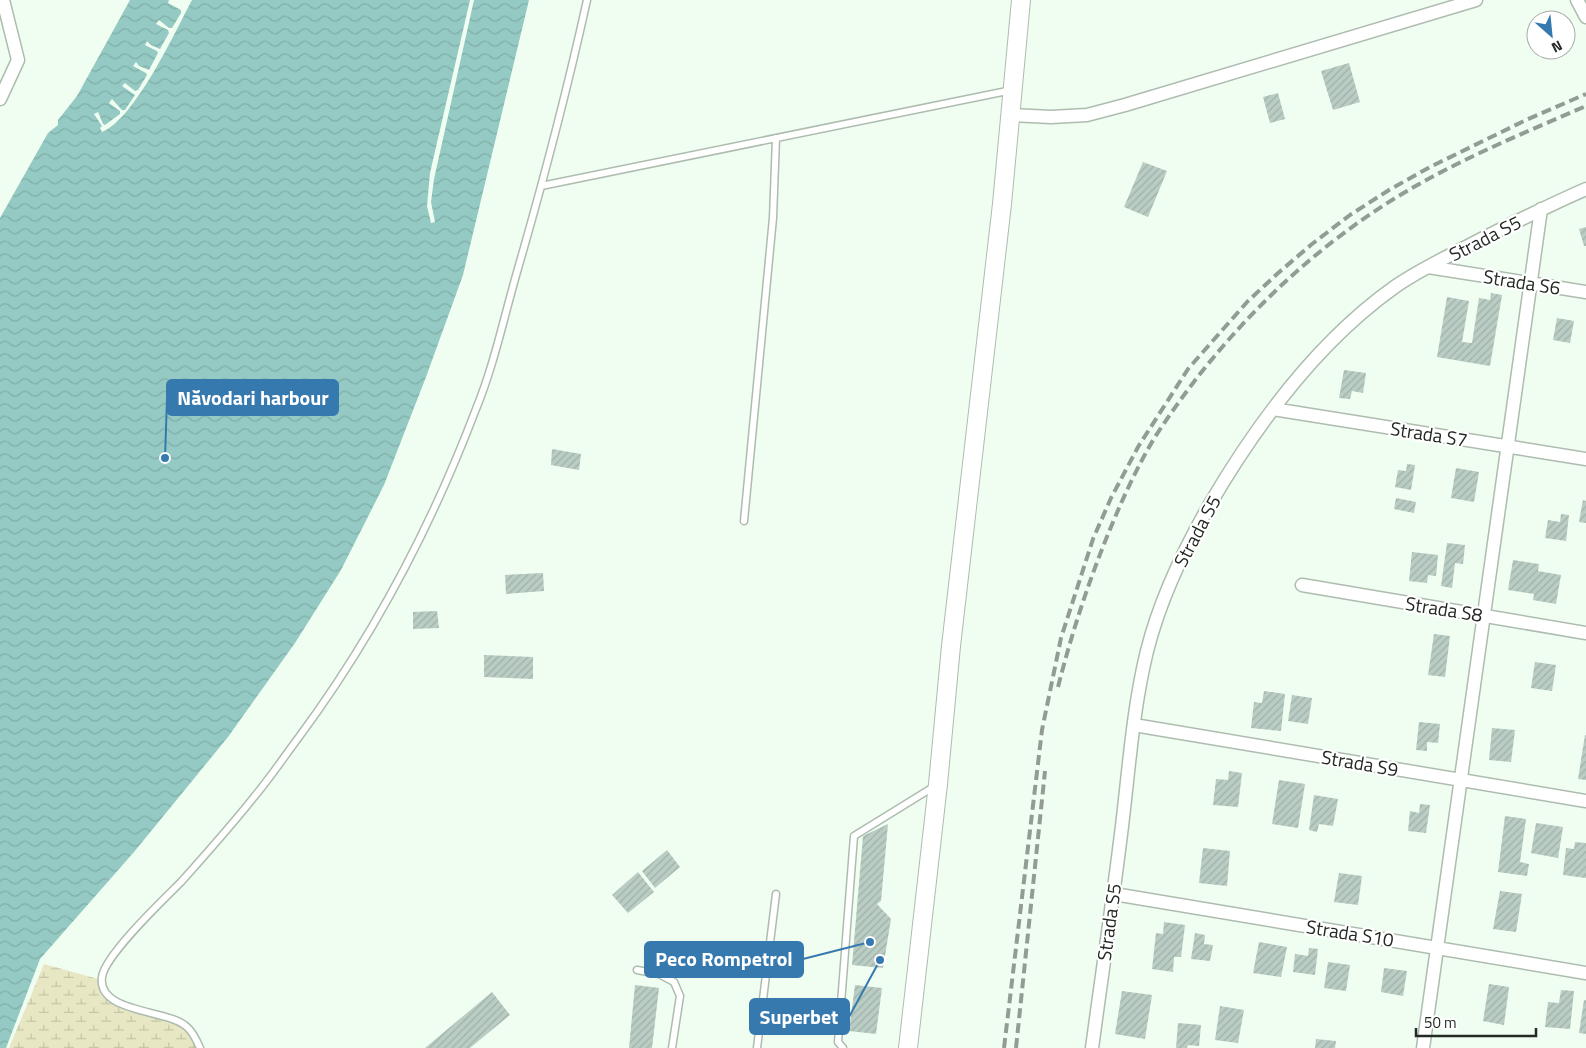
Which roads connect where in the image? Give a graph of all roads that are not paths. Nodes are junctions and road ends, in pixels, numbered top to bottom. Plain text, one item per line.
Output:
1 (587, 0) edge
2 (1021, 0) edge
3 (1476, 0) edge
4 (1577, 0) edge
5 (2, 3) edge
6 (1586, 17) edge
7 (1013, 90) junction
8 (0, 99) edge
9 (1011, 115) junction
10 (776, 138) junction
11 (542, 186) junction
12 (1586, 189) edge
13 (1542, 209) junction
14 (1428, 267) junction
15 (1531, 283) junction
16 (1586, 292) edge
17 (1273, 409) junction
18 (1508, 446) junction
19 (1586, 459) edge
20 (744, 521) dead end
21 (1302, 585) dead end
22 (1484, 616) junction
23 (1586, 632) edge
24 (1134, 725) junction
25 (1461, 780) junction
26 (938, 784) junction
27 (1586, 801) edge
28 (776, 894) dead end
29 (1114, 894) junction
30 (1437, 948) junction
31 (637, 970) dead end
32 (1586, 973) edge
33 (837, 1045) edge
34 (200, 1048) edge
35 (672, 1048) edge
36 (757, 1048) edge
37 (842, 1048) edge
38 (908, 1048) edge
39 (1092, 1048) edge
40 (1423, 1048) edge

1 - 11 lane
2 - 7 main road
3 - 9 street
4 - 6 street
5 - 8 street
7 - 9 main road
7 - 10 lane
9 - 26 main road
10 - 11 lane
10 - 20 lane
11 - 34 lane
12 - 13 street, Strada S5
13 - 14 street, Strada S5
13 - 15 street
14 - 15 street, Strada S6
14 - 17 street, Strada S5
15 - 16 street, Strada S6
15 - 18 street
17 - 18 street, Strada S7
17 - 24 street, Strada S5
18 - 19 street, Strada S7
18 - 22 street
21 - 22 street, Strada S8
22 - 23 street, Strada S8
22 - 25 street
24 - 25 street, Strada S9
24 - 29 street, Strada S5
25 - 27 street, Strada S9
25 - 30 street
26 - 33 lane
26 - 38 main road
28 - 36 lane
29 - 30 street, Strada S10
29 - 39 street, Strada S5
30 - 32 street, Strada S10
30 - 40 street
31 - 35 lane
33 - 37 lane

